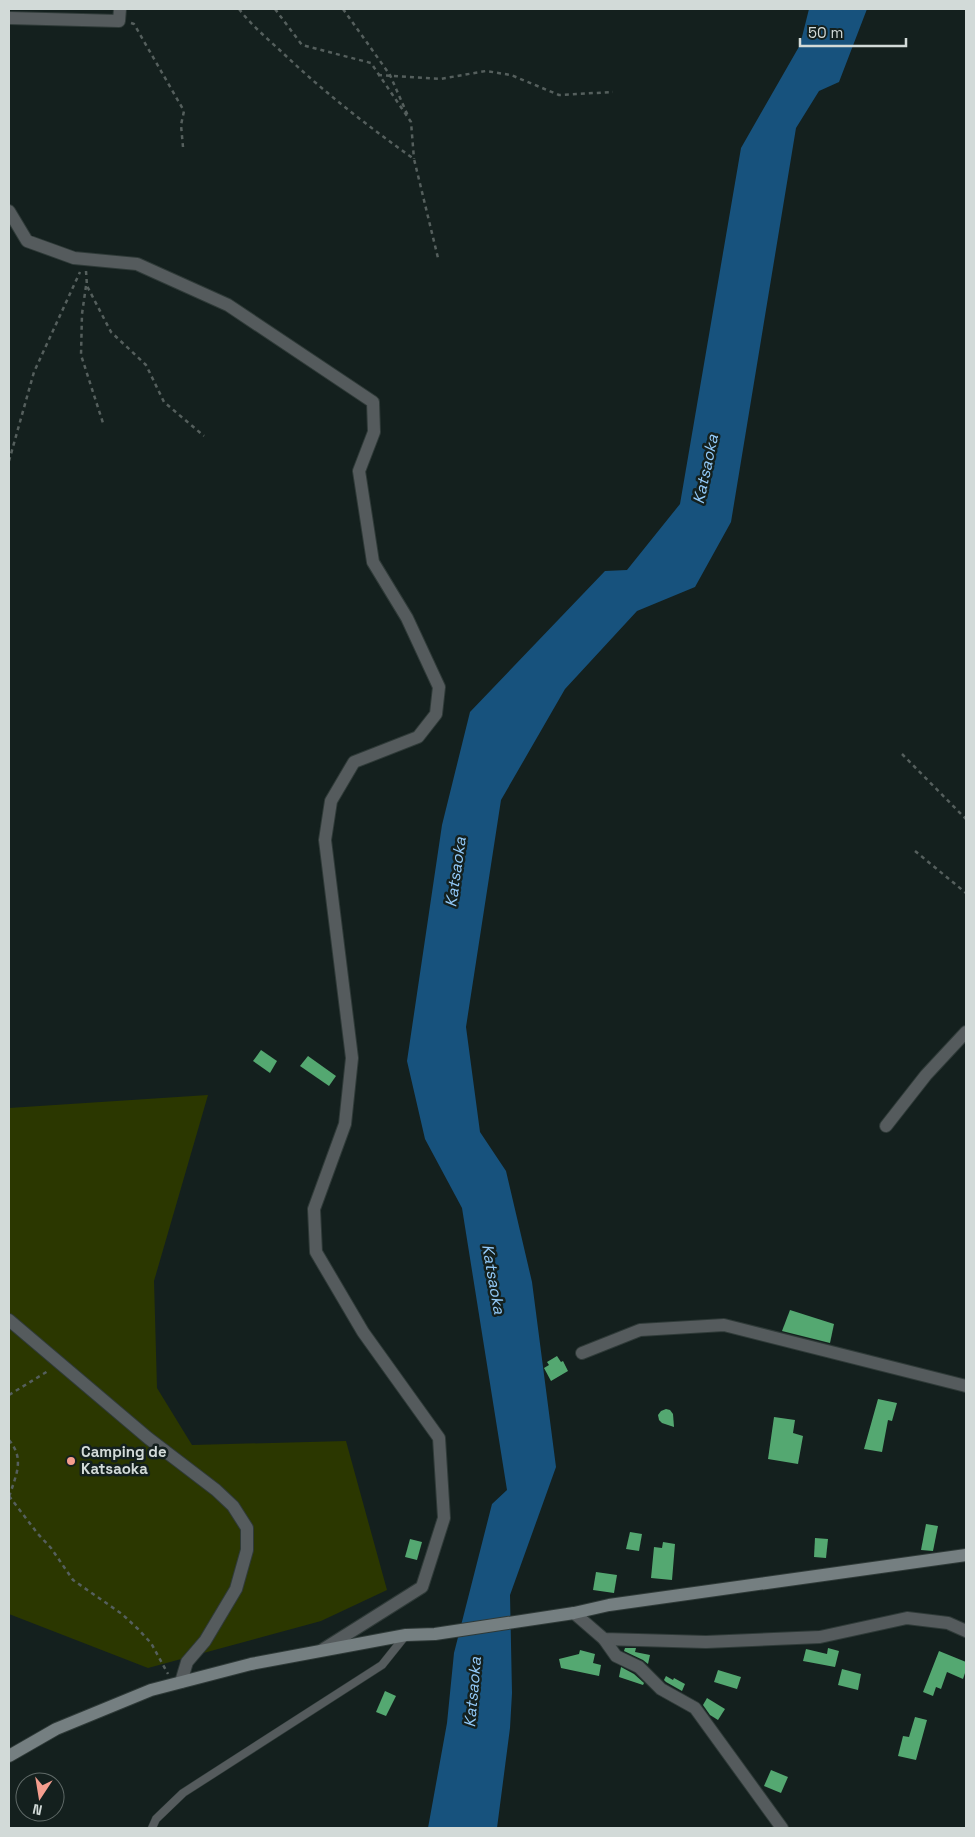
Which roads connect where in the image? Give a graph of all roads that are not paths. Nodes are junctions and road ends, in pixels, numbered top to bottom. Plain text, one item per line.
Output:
1 (120, 15) edge
2 (9, 18) edge
3 (9, 211) edge
4 (966, 1032) edge
5 (886, 1126) dead end
6 (9, 1320) edge
7 (582, 1353) dead end
8 (966, 1386) edge
9 (966, 1555) edge
10 (574, 1613) junction
11 (966, 1631) edge
12 (406, 1635) junction
13 (604, 1639) junction
14 (320, 1652) junction
15 (181, 1682) junction
16 (9, 1756) edge
17 (152, 1828) edge
18 (782, 1828) edge

1 - 2 street
3 - 14 street
4 - 5 street
6 - 15 street
7 - 8 street
9 - 10 main road
10 - 12 main road
10 - 13 street
11 - 13 street
12 - 14 main road
12 - 17 lane
13 - 18 street
14 - 15 main road
15 - 16 main road

